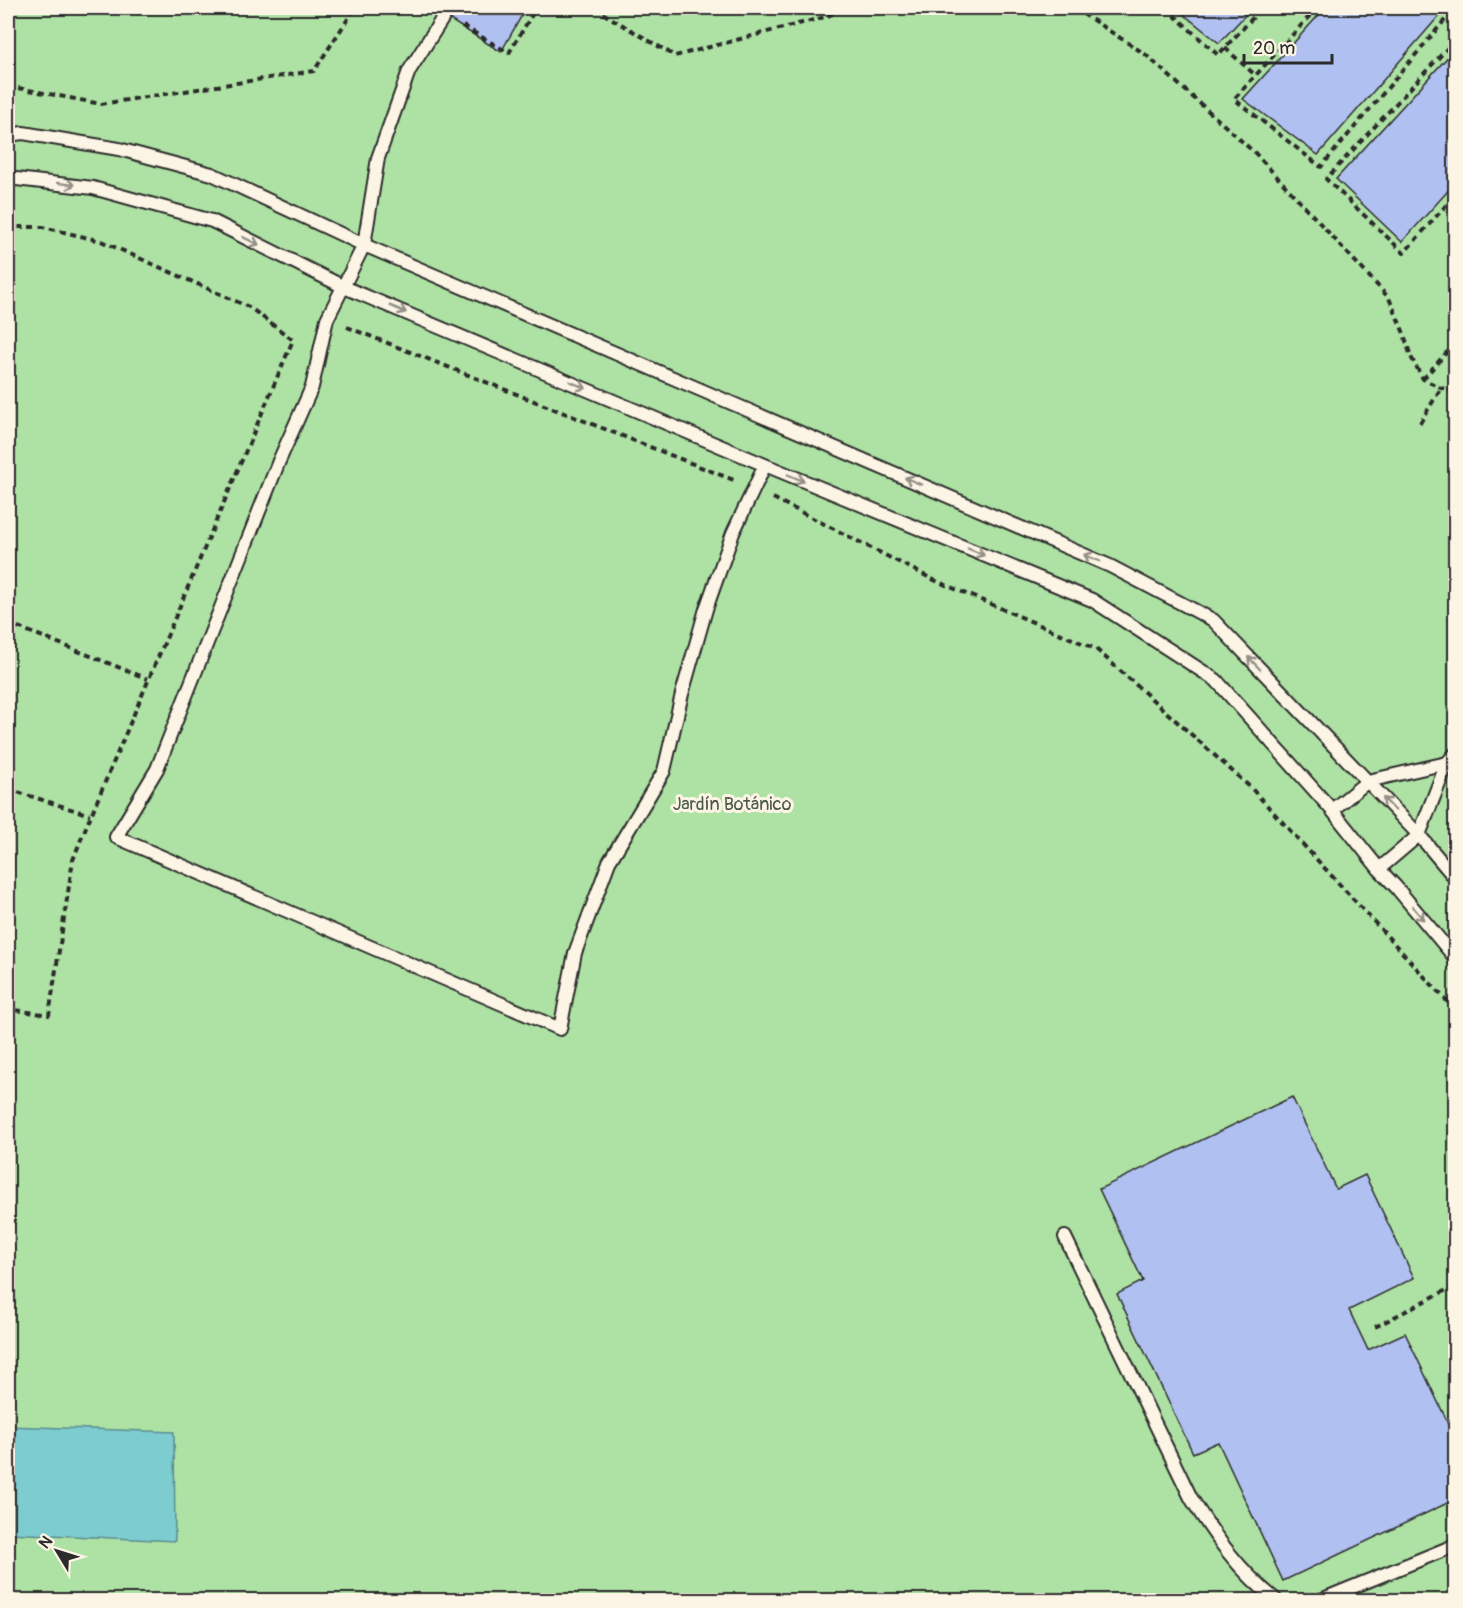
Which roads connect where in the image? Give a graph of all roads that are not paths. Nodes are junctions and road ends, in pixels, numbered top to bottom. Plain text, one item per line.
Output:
1 (444, 16) dead end
2 (8, 135) edge
3 (8, 178) edge
4 (364, 245) junction
5 (344, 286) junction
6 (765, 465) junction
7 (1455, 753) edge
8 (1446, 763) junction
9 (1368, 782) junction
10 (1332, 810) junction
11 (1419, 835) junction
12 (1379, 869) junction
13 (1455, 879) edge
14 (1455, 959) edge
15 (1065, 1237) dead end
16 (1455, 1545) edge
17 (1276, 1600) edge
18 (1321, 1600) edge

1 - 4 lane
2 - 4 lane
3 -> 5 lane
4 - 5 lane
9 -> 4 lane
5 -> 6 lane
5 - 6 lane
6 -> 10 lane
7 - 8 lane
8 - 9 lane
8 - 11 lane
9 - 10 lane
11 -> 9 lane
10 - 12 lane
11 - 12 lane
11 - 13 lane
12 -> 14 lane
15 - 17 lane
16 - 18 lane

